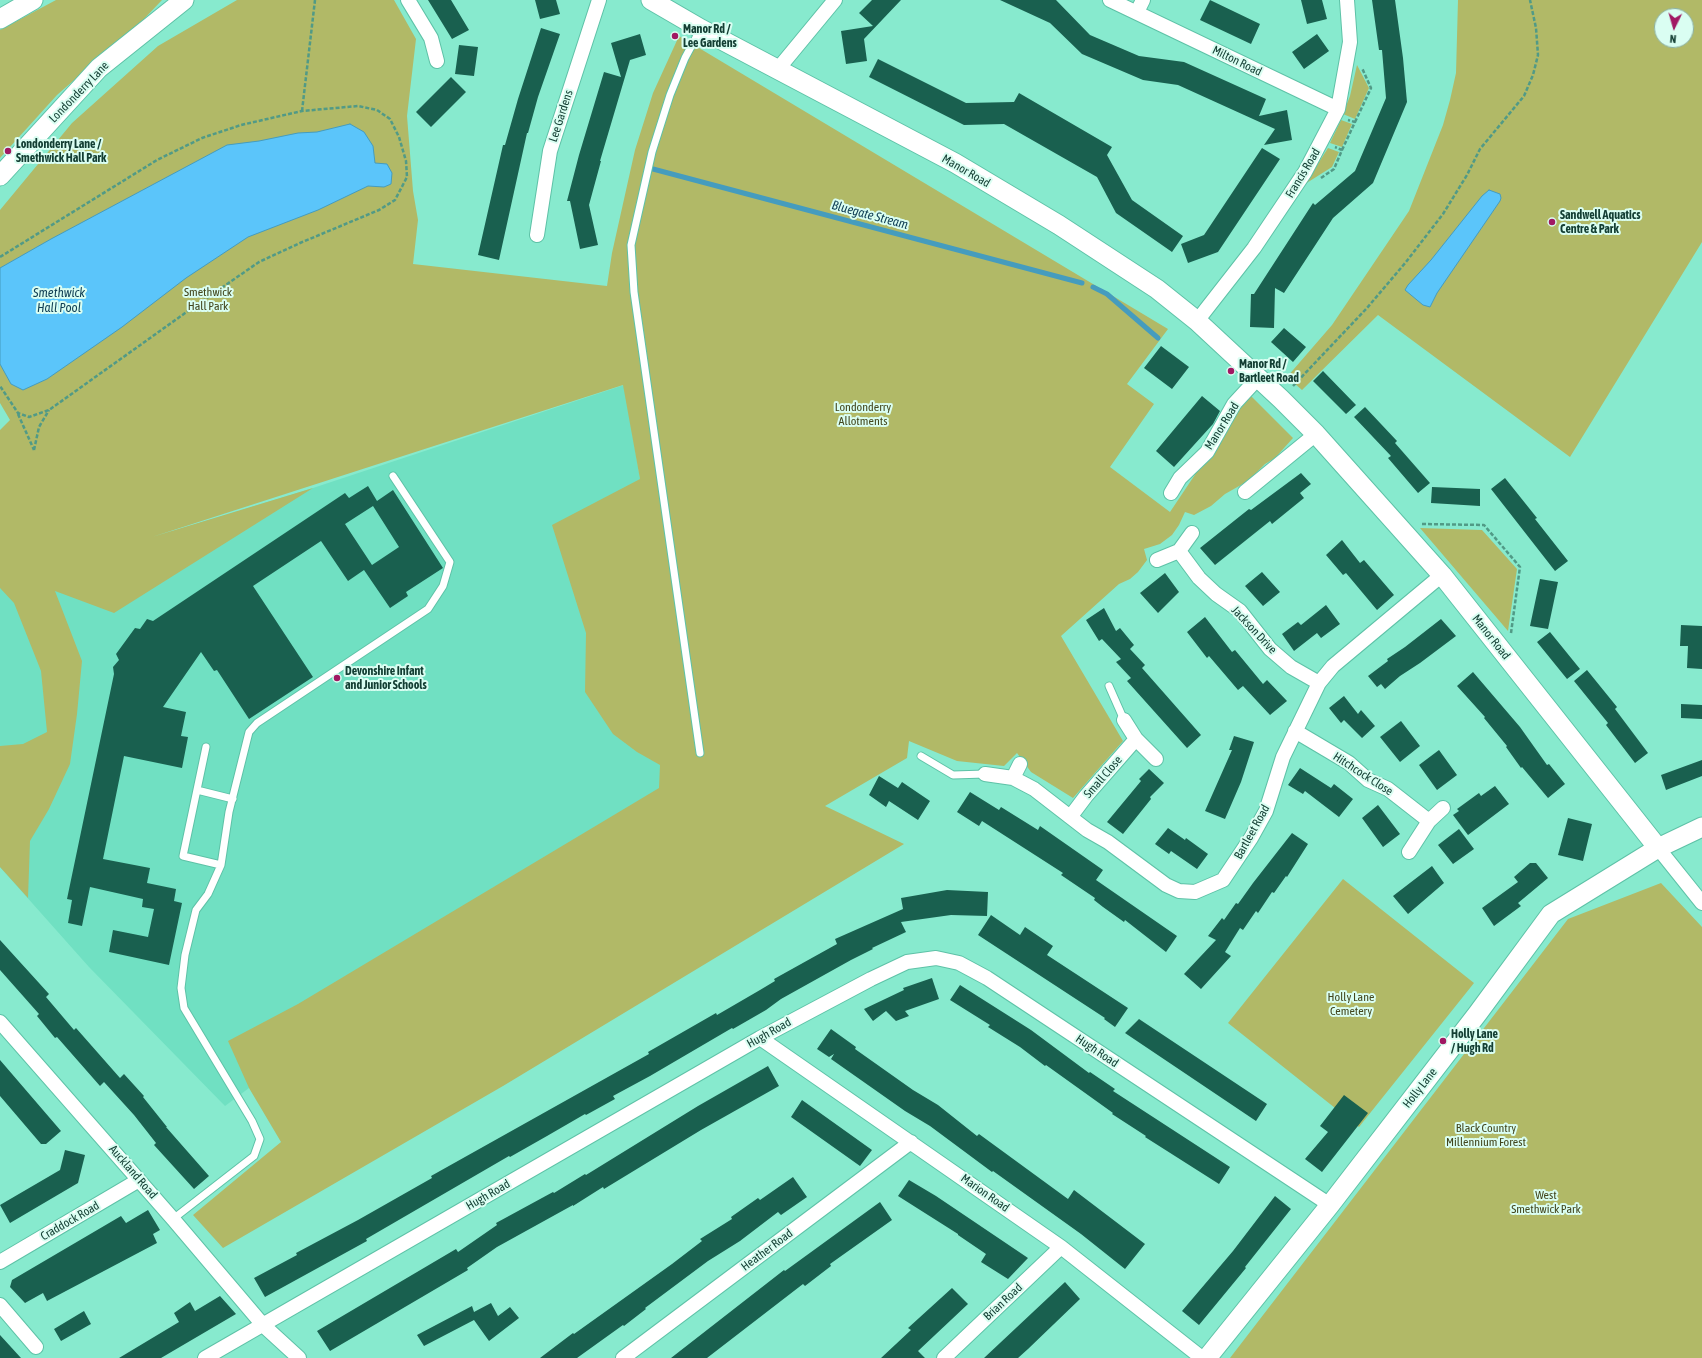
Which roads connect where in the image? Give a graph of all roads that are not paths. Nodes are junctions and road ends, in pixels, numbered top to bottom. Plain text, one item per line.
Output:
1 (34, 0) edge
2 (184, 0) edge
3 (408, 0) edge
4 (599, 0) edge
5 (651, 0) edge
6 (835, 0) edge
7 (1110, 0) edge
8 (1347, 0) edge
9 (1140, 6) edge
10 (0, 19) edge
11 (701, 29) junction
12 (437, 61) dead end
13 (778, 69) junction
14 (1340, 113) junction
15 (0, 176) edge
16 (537, 235) dead end
17 (1197, 321) junction
18 (1258, 378) junction
19 (1316, 434) junction
20 (393, 476) dead end
21 (1245, 492) dead end
22 (1171, 493) dead end
23 (1192, 533) dead end
24 (1179, 551) junction
25 (1157, 560) dead end
26 (1442, 575) junction
27 (1319, 683) junction
28 (1108, 686) dead end
29 (1124, 720) joint
30 (1295, 732) junction
31 (1136, 739) junction
32 (206, 747) dead end
33 (700, 753) dead end
34 (921, 756) dead end
35 (1156, 759) dead end
36 (1020, 764) dead end
37 (985, 774) joint
38 (1013, 778) junction
39 (197, 790) junction
40 (233, 799) junction
41 (1443, 808) dead end
42 (1071, 816) junction
43 (1429, 821) junction
44 (1702, 827) edge
45 (1658, 848) junction
46 (1409, 852) dead end
47 (221, 865) junction
48 (1702, 903) edge
49 (0, 1022) edge
50 (760, 1038) junction
51 (911, 1142) junction
52 (139, 1180) junction
53 (1330, 1205) junction
54 (174, 1219) junction
55 (1061, 1246) junction
56 (0, 1262) edge
57 (0, 1305) edge
58 (263, 1325) junction
59 (36, 1347) dead end
60 (205, 1358) edge
61 (299, 1358) edge
62 (623, 1358) edge
63 (944, 1358) edge
64 (1202, 1358) edge
65 (1207, 1358) edge

1 - 10 street
2 - 15 street, Londonderry Lane
3 - 12 street
4 - 16 street, Lee Gardens
5 - 11 street, Manor Road
6 - 13 street
7 - 9 street, Milton Road
8 - 14 street, Francis Road
9 - 14 street, Milton Road
11 - 13 street, Manor Road
11 - 33 lane
13 - 17 street, Manor Road
14 - 17 street, Francis Road
17 - 18 street, Manor Road
18 - 19 street, Manor Road
18 - 22 street, Manor Road
19 - 21 street
19 - 26 street, Manor Road
20 - 40 lane
23 - 24 street
24 - 25 street
24 - 27 street, Jackson Drive
26 - 27 street, Bartleet Road
26 - 45 street, Manor Road
27 - 30 street, Bartleet Road
28 - 29 lane
29 - 31 street
30 - 42 street, Bartleet Road
30 - 43 street, Hitchcock Close
31 - 35 street
31 - 42 street, Small Close
32 - 39 lane
34 - 37 lane
36 - 38 street
37 - 38 street, Bartleet Road
38 - 42 street, Bartleet Road
39 - 40 lane
39 - 47 lane
40 - 47 lane
41 - 43 street
43 - 46 street
44 - 45 street, Holly Lane
45 - 48 street
45 - 53 street, Holly Lane
47 - 54 lane
49 - 52 street, Auckland Road
50 - 51 street, Marion Road
50 - 53 street, Hugh Road
50 - 58 street, Hugh Road
51 - 55 street, Marion Road
51 - 62 street, Heather Road
52 - 54 street, Auckland Road
52 - 56 street, Craddock Road
53 - 65 street, Holly Lane
54 - 58 street, Auckland Road
55 - 63 street, Brian Road
55 - 64 street, Marion Road
57 - 59 street
58 - 60 street, Hugh Road
58 - 61 street, Auckland Road

